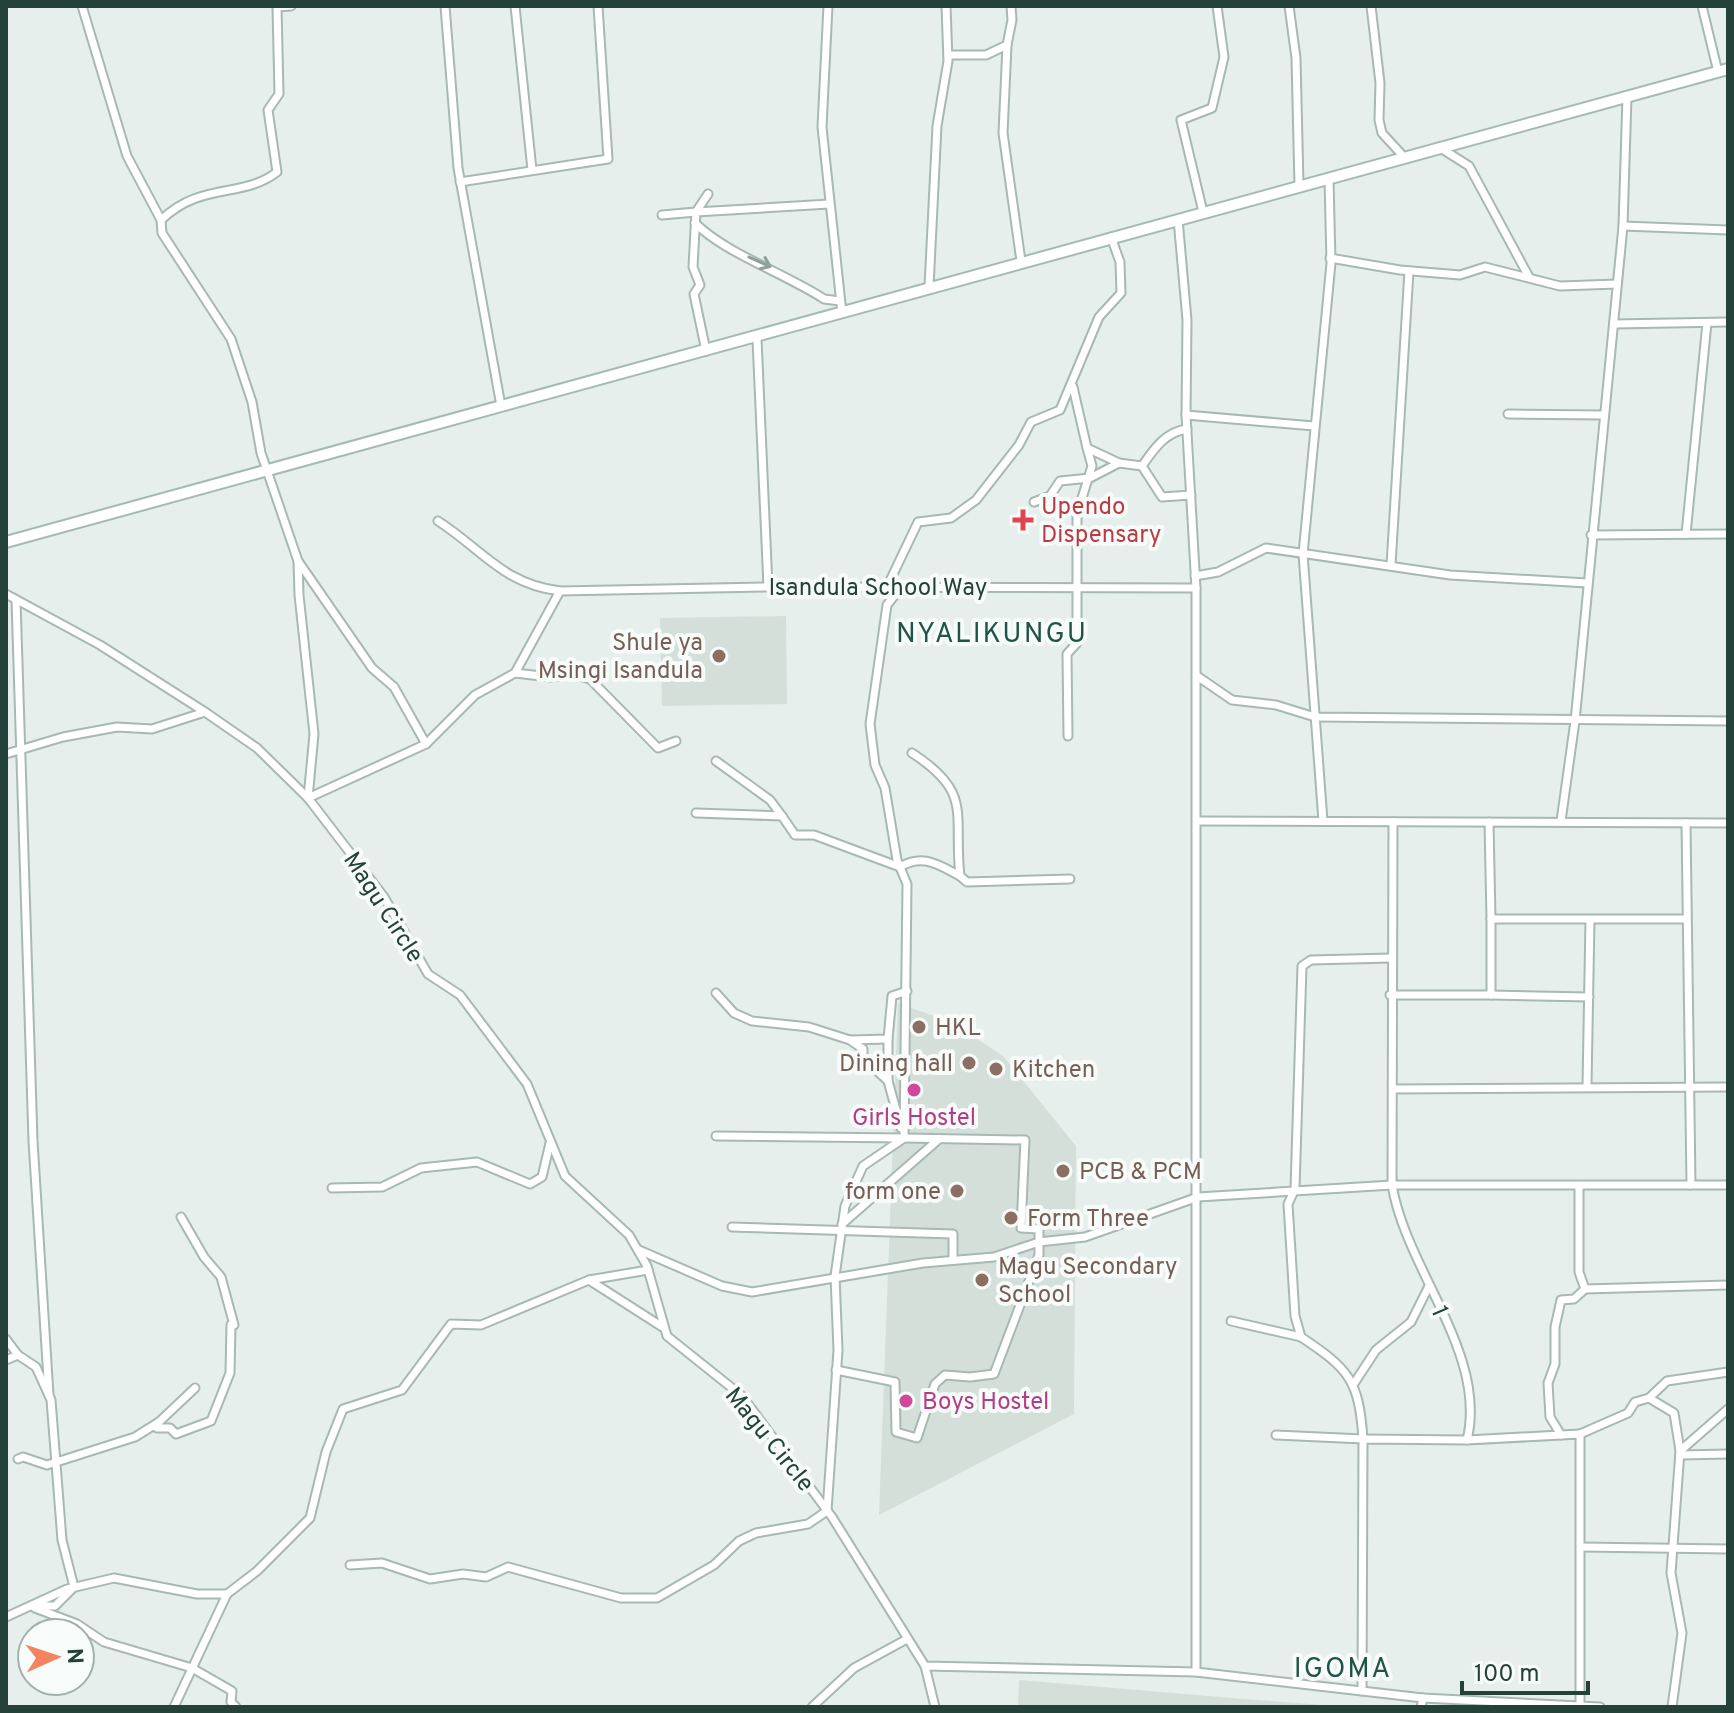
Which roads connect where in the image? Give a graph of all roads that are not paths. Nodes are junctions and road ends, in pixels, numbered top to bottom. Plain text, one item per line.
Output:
1 (82, 6) edge
2 (291, 6) edge
3 (445, 6) edge
4 (515, 6) edge
5 (598, 6) edge
6 (828, 6) edge
7 (946, 6) edge
8 (1011, 6) edge
9 (1217, 6) edge
10 (1289, 6) edge
11 (1371, 6) edge
12 (1702, 6) edge
13 (1007, 45) junction
14 (948, 55) junction
15 (1723, 70) edge
16 (1627, 94) junction
17 (1439, 147) junction
18 (1404, 157) junction
19 (532, 170) junction
20 (1329, 178) junction
21 (460, 182) junction
22 (1299, 186) junction
23 (708, 194) dead end
24 (829, 204) junction
25 (696, 212) junction
26 (1203, 212) junction
27 (662, 215) dead end
28 (1178, 219) junction
29 (161, 220) junction
30 (695, 223) junction
31 (1623, 226) junction
32 (1728, 230) edge
33 (1111, 237) junction
34 (1330, 258) junction
35 (1021, 261) junction
36 (1409, 271) junction
37 (1529, 277) junction
38 (1617, 284) junction
39 (929, 287) junction
40 (840, 301) junction
41 (842, 313) junction
42 (1728, 322) edge
43 (1707, 323) junction
44 (1614, 324) junction
45 (757, 339) junction
46 (706, 351) junction
47 (1072, 385) junction
48 (501, 406) junction
49 (1508, 414) dead end
50 (1186, 415) junction
51 (1603, 415) junction
52 (1314, 426) junction
53 (1187, 429) junction
54 (1087, 448) junction
55 (1119, 463) junction
56 (1142, 466) junction
57 (269, 469) junction
58 (1090, 478) junction
59 (1191, 495) junction
60 (1034, 502) dead end
61 (438, 521) dead end
62 (1686, 534) junction
63 (1728, 534) edge
64 (1591, 535) junction
65 (6, 542) edge
66 (1303, 554) junction
67 (298, 561) junction
68 (1391, 565) junction
69 (1195, 576) junction
70 (1587, 583) junction
71 (768, 587) junction
72 (887, 587) junction
73 (901, 587) junction
74 (1080, 588) junction
75 (1196, 588) junction
76 (560, 591) junction
77 (6, 594) edge
78 (16, 600) junction
79 (515, 673) junction
80 (1197, 676) junction
81 (205, 712) junction
82 (1315, 717) junction
83 (1575, 721) junction
84 (1728, 721) edge
85 (1068, 736) dead end
86 (676, 741) dead end
87 (426, 744) junction
88 (23, 751) junction
89 (912, 753) dead end
90 (6, 754) edge
91 (716, 761) dead end
92 (308, 798) junction
93 (696, 813) dead end
94 (782, 816) junction
95 (1198, 821) junction
96 (1323, 821) junction
97 (1561, 821) junction
98 (1393, 822) junction
99 (1489, 822) junction
100 (1686, 823) junction
101 (1728, 823) edge
102 (900, 867) junction
103 (960, 876) junction
104 (1070, 879) dead end
105 (1491, 919) junction
106 (1685, 919) junction
107 (1590, 920) junction
108 (1391, 958) junction
109 (907, 991) junction
110 (716, 993) dead end
111 (1390, 995) junction
112 (1491, 995) junction
113 (1589, 997) junction
114 (888, 1039) junction
115 (850, 1040) junction
116 (888, 1081) junction
117 (1587, 1086) junction
118 (1728, 1087) edge
119 (1688, 1088) junction
120 (1393, 1089) junction
121 (716, 1136) dead end
122 (904, 1138) junction
123 (939, 1139) junction
124 (550, 1141) junction
125 (1392, 1185) junction
126 (1691, 1185) junction
127 (1728, 1185) edge
128 (1579, 1186) junction
129 (332, 1188) dead end
130 (1295, 1189) junction
131 (1198, 1197) junction
132 (181, 1217) dead end
133 (732, 1227) dead end
134 (842, 1228) junction
135 (1039, 1242) junction
136 (637, 1249) junction
137 (953, 1260) junction
138 (648, 1270) junction
139 (835, 1276) junction
140 (589, 1280) junction
141 (1728, 1285) edge
142 (1429, 1286) junction
143 (1585, 1289) junction
144 (1231, 1321) dead end
145 (665, 1329) junction
146 (1301, 1337) junction
147 (6, 1339) edge
148 (18, 1355) junction
149 (6, 1360) edge
150 (836, 1370) junction
151 (1728, 1372) edge
152 (1353, 1385) junction
153 (195, 1388) dead end
154 (49, 1395) junction
155 (1649, 1398) junction
156 (1728, 1409) edge
157 (159, 1422) junction
158 (1580, 1434) junction
159 (1276, 1435) dead end
160 (1561, 1435) junction
161 (1363, 1439) junction
162 (1467, 1440) junction
163 (1680, 1453) junction
164 (1728, 1454) edge
165 (18, 1459) dead end
166 (57, 1462) junction
167 (827, 1511) junction
168 (1581, 1547) junction
169 (1674, 1548) junction
170 (1728, 1549) edge
171 (350, 1565) dead end
172 (74, 1587) junction
173 (227, 1594) junction
174 (29, 1606) junction
175 (6, 1617) edge
176 (907, 1639) junction
177 (925, 1666) junction
178 (192, 1668) junction
179 (1196, 1672) junction
180 (1362, 1691) junction
181 (1422, 1702) edge
182 (1580, 1705) junction
183 (174, 1707) edge
184 (236, 1707) edge
185 (812, 1707) edge
186 (935, 1707) edge
187 (1600, 1707) edge
188 (1672, 1707) edge

1 - 29 street
2 - 29 street
3 - 21 street
4 - 19 street
5 - 19 street
6 - 24 street
7 - 14 street
8 - 13 street
9 - 26 street
10 - 22 street
11 - 18 street
12 - 15 street
13 - 14 street
13 - 35 street
14 - 39 street
15 - 16 main road
16 - 17 main road
16 - 31 street
17 - 18 main road
17 - 37 street
18 - 20 main road
19 - 21 street
20 - 22 main road
20 - 34 street
21 - 48 street
22 - 26 main road
23 - 25 street
24 - 25 street
24 - 40 street
25 - 27 street
25 - 30 street
26 - 28 main road
28 - 33 main road
28 - 50 street
29 - 57 street
30 -> 40 street
30 - 46 street
31 - 32 street
31 - 38 street
33 - 35 main road
33 - 47 street
34 - 36 street
34 - 52 street
35 - 39 main road
36 - 37 street
36 - 68 street
37 - 38 street
38 - 44 street
39 - 41 main road
40 - 41 street
41 - 45 main road
42 - 43 street
43 - 44 street
43 - 62 street
44 - 51 street
45 - 46 main road
45 - 71 street
46 - 48 main road
47 - 54 street
47 - 72 street
48 - 57 main road
49 - 51 street
50 - 52 street
50 - 53 street
51 - 64 street
52 - 66 street
53 - 56 street
53 - 59 street
54 - 55 street
54 - 58 street
55 - 56 street
55 - 58 street
56 - 59 street
57 - 65 main road
57 - 67 street
58 - 60 street
58 - 74 street
59 - 69 street
61 - 76 street, Isandula School Way
62 - 63 street
62 - 64 street
64 - 70 street
66 - 68 street
66 - 69 street
66 - 82 street
67 - 87 street
67 - 92 street
68 - 70 street
69 - 75 street
70 - 83 street
71 - 72 street, Isandula School Way
71 - 76 street, Isandula School Way
72 - 73 street, Isandula School Way
73 - 74 street, Isandula School Way
73 - 102 street
74 - 75 street, Isandula School Way
74 - 85 street
75 - 80 street
76 - 79 street
77 - 78 street, Magu Circle
78 - 81 street, Magu Circle
78 - 88 street
79 - 86 street
79 - 87 street
80 - 82 street
80 - 95 street
81 - 88 street
81 - 92 street, Magu Circle
82 - 83 street
82 - 96 street
83 - 84 street
83 - 97 street
87 - 92 street
88 - 90 street
88 - 154 street
89 - 103 street
91 - 94 street
92 - 124 street, Magu Circle
93 - 94 street
94 - 102 street
95 - 96 street
95 - 131 street
96 - 98 street
97 - 99 street
97 - 100 street
98 - 99 street
98 - 108 street, 1
99 - 105 street
100 - 101 street
100 - 106 street
102 - 103 street
102 - 109 street
103 - 104 street
105 - 107 street
105 - 112 street
106 - 107 street
106 - 119 street
107 - 113 street
108 - 111 street, 1
108 - 130 street
109 - 114 street
109 - 122 street
110 - 115 street
111 - 112 street
111 - 120 street, 1
112 - 113 street
113 - 117 street
114 - 115 street
114 - 116 street
115 - 116 street
116 - 122 street
117 - 119 street
117 - 120 street
118 - 119 street
119 - 126 street
120 - 125 street, 1
121 - 122 street
122 - 123 street
122 - 134 street
123 - 134 street
123 - 135 street
124 - 129 street
124 - 136 street, Magu Circle
125 - 128 street
125 - 130 street
125 - 142 street, 1
126 - 127 street
126 - 128 street
128 - 143 street
130 - 131 street
130 - 146 street
131 - 135 street
131 - 179 street
132 - 157 street
133 - 134 street
134 - 137 street
134 - 139 street
135 - 137 street
135 - 150 street
136 - 138 street, Magu Circle
136 - 139 street
137 - 139 street
138 - 140 street
138 - 145 street, Magu Circle
139 - 150 street
140 - 145 street
140 - 173 street
141 - 143 street
142 - 152 street
142 - 162 street, 1
143 - 160 street
144 - 146 street
145 - 167 street, Magu Circle
146 - 152 street
147 - 148 street
148 - 149 street
148 - 154 street
150 - 167 street
151 - 155 street
152 - 161 street
153 - 157 street
154 - 166 street
155 - 158 street
155 - 163 street
156 - 163 street
157 - 166 street
158 - 160 street
158 - 168 street
159 - 161 street
160 - 162 street
161 - 162 street
161 - 180 street
163 - 164 street
163 - 169 street
165 - 166 street
166 - 172 street
167 - 171 street
167 - 176 street, Magu Circle
168 - 169 street
168 - 182 street
169 - 170 street
169 - 188 street
172 - 173 street
172 - 174 street
173 - 178 street
174 - 175 street
174 - 178 street
176 - 177 street, Magu Circle
176 - 185 street
177 - 179 street
177 - 186 street, Magu Circle
178 - 183 street
178 - 184 street
179 - 180 street
180 - 181 street
181 - 182 street
182 - 187 street

